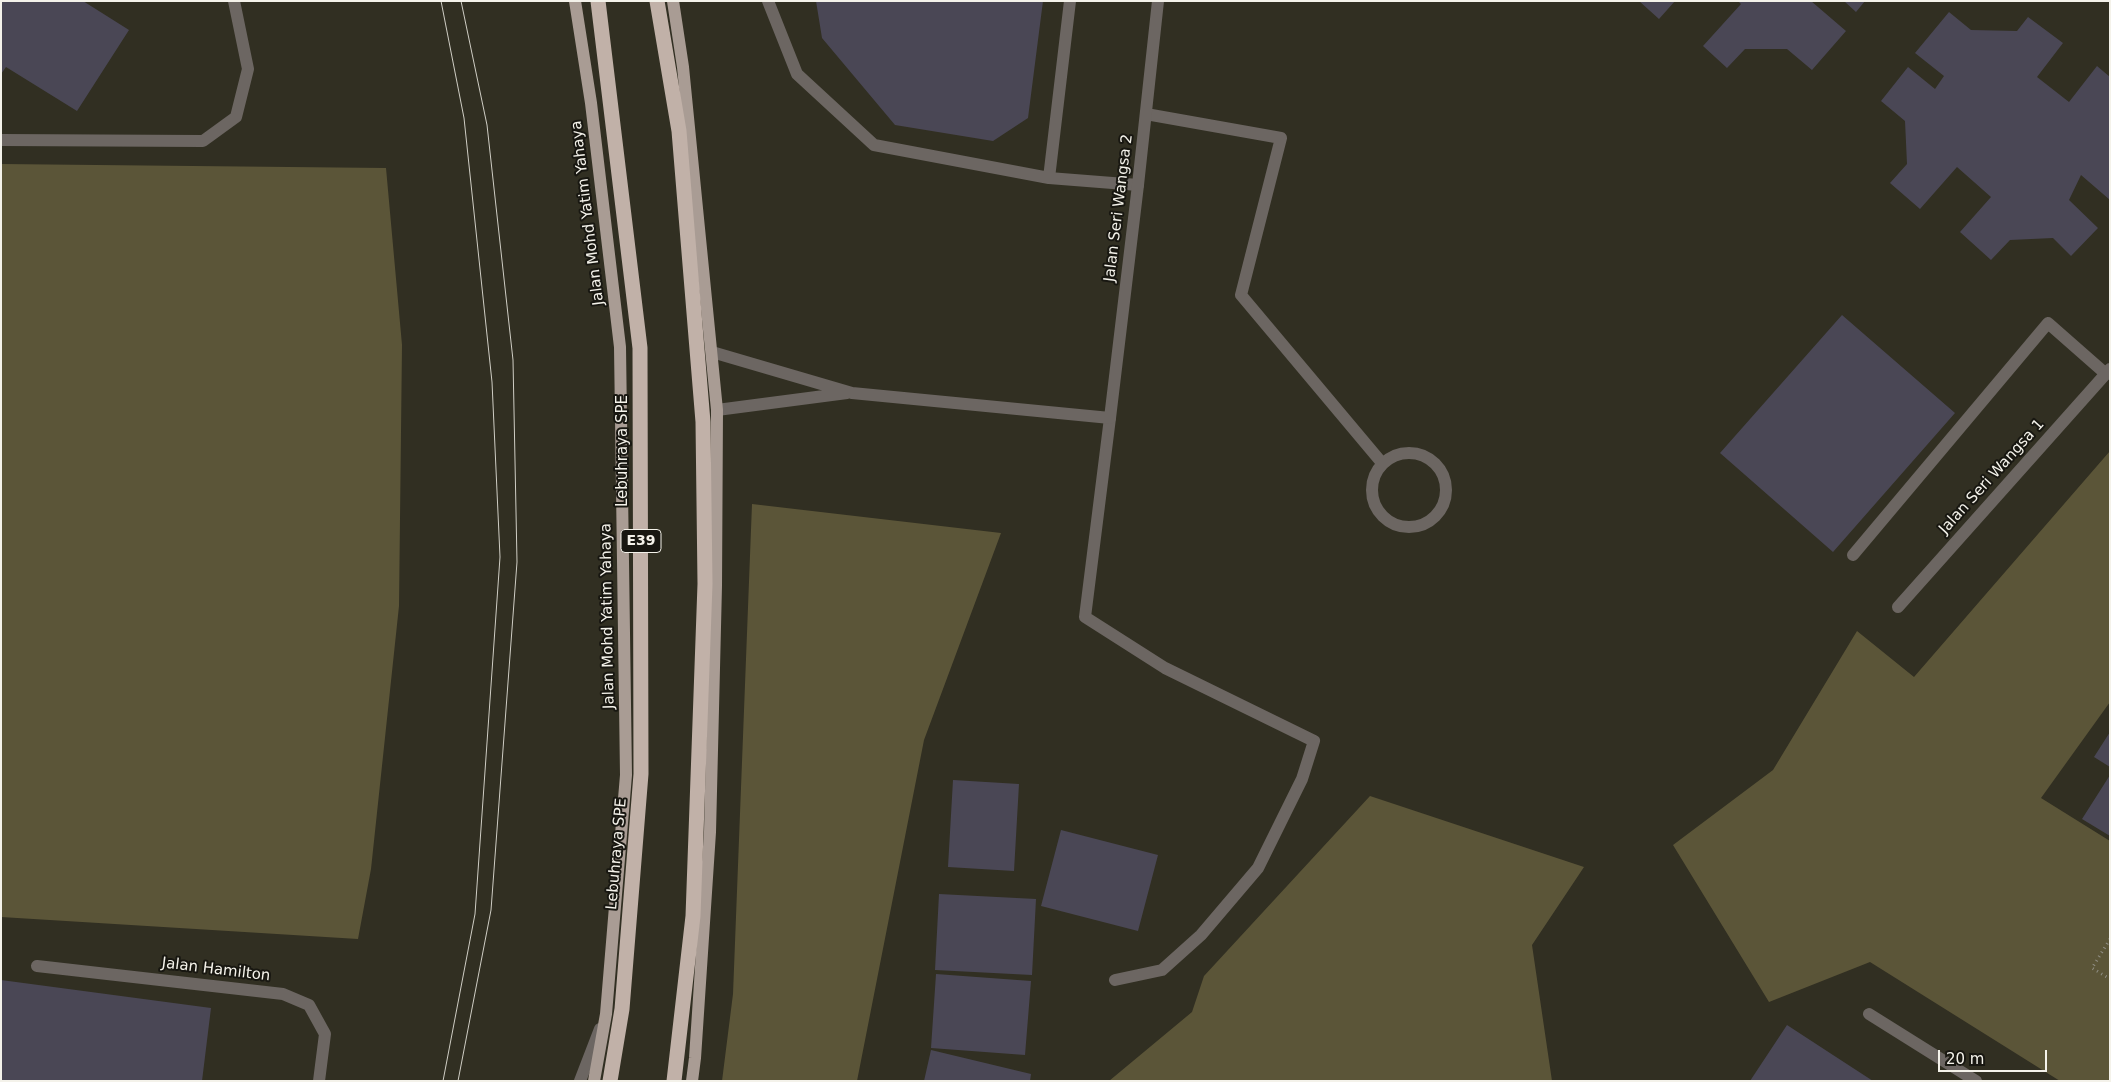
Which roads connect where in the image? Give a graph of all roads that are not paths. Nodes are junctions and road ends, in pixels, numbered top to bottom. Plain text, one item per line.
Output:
1 (234, 1) edge
2 (575, 1) edge
3 (598, 1) edge
4 (656, 1) edge
5 (673, 1) edge
6 (768, 1) edge
7 (1070, 1) edge
8 (1158, 1) edge
9 (1146, 114) junction
10 (1, 140) edge
11 (1049, 178) junction
12 (1138, 185) junction
13 (712, 352) junction
14 (2108, 372) edge
15 (852, 393) junction
16 (717, 410) junction
17 (1110, 418) junction
18 (1382, 463) junction
19 (1853, 555) dead end
20 (1898, 607) dead end
21 (37, 966) dead end
22 (1115, 980) dead end
23 (606, 1014) junction
24 (1869, 1014) dead end
25 (319, 1081) edge
26 (580, 1081) edge
27 (594, 1081) edge
28 (610, 1081) edge
29 (674, 1081) edge
30 (692, 1081) edge
31 (1976, 1081) edge

1 - 10 street
2 - 23 main road, Jalan Mohd Yatim Yahaya
3 - 28 highway, Lebuhraya SPE / E39
4 - 29 highway
5 - 13 main road
6 - 11 street
7 - 11 street
8 - 9 street, Jalan Seri Wangsa 2
9 - 12 street, Jalan Seri Wangsa 2
9 - 18 street
11 - 12 street
12 - 17 street, Jalan Seri Wangsa 2
13 - 15 street
13 - 16 main road
14 - 19 street
14 - 20 street, Jalan Seri Wangsa 1
15 - 16 street
15 - 17 street
16 - 30 main road
17 - 22 street, Jalan Seri Wangsa 2
18 - 18 street
21 - 25 street, Jalan Hamilton
23 - 26 street
23 - 27 main road, Jalan Mohd Yatim Yahaya
24 - 31 street

